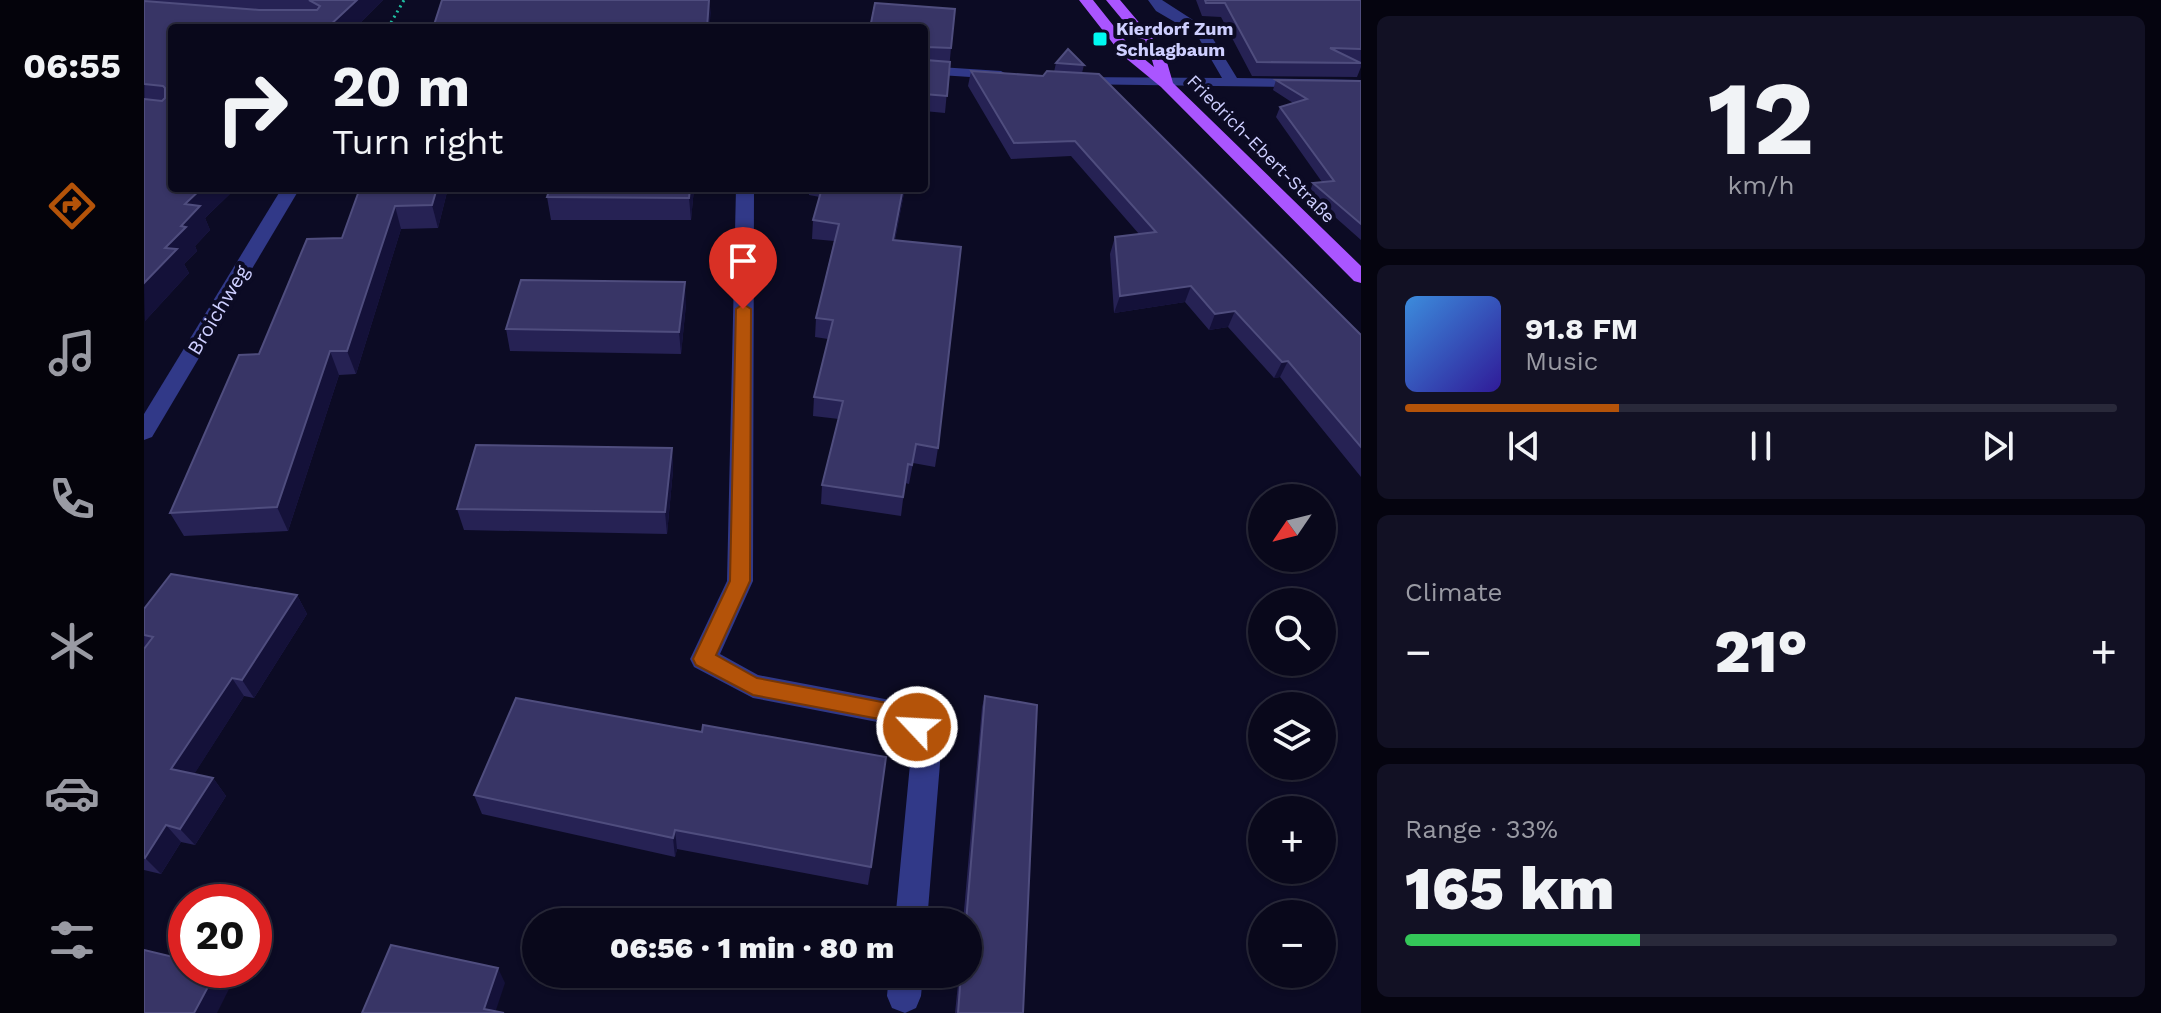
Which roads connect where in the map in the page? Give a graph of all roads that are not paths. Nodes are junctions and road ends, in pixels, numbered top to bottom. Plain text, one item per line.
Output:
1 (1086, 0) edge
2 (1113, 0) edge
3 (1155, 0) edge
4 (928, 70) edge
5 (1012, 76) edge
6 (1057, 79) edge
7 (1166, 84) junction
8 (1233, 84) junction
9 (1361, 84) edge
10 (289, 192) edge
11 (745, 192) edge
12 (1361, 277) edge
13 (144, 432) edge
14 (912, 908) edge

1 - 7 main road, Friedrich-Ebert-Straße
2 - 7 main road, Friedrich-Ebert-Straße
3 - 8 street
4 - 5 street
6 - 7 street
7 - 8 street
7 - 12 main road, Friedrich-Ebert-Straße
8 - 9 street
10 - 13 street, Broichweg
11 - 14 street

